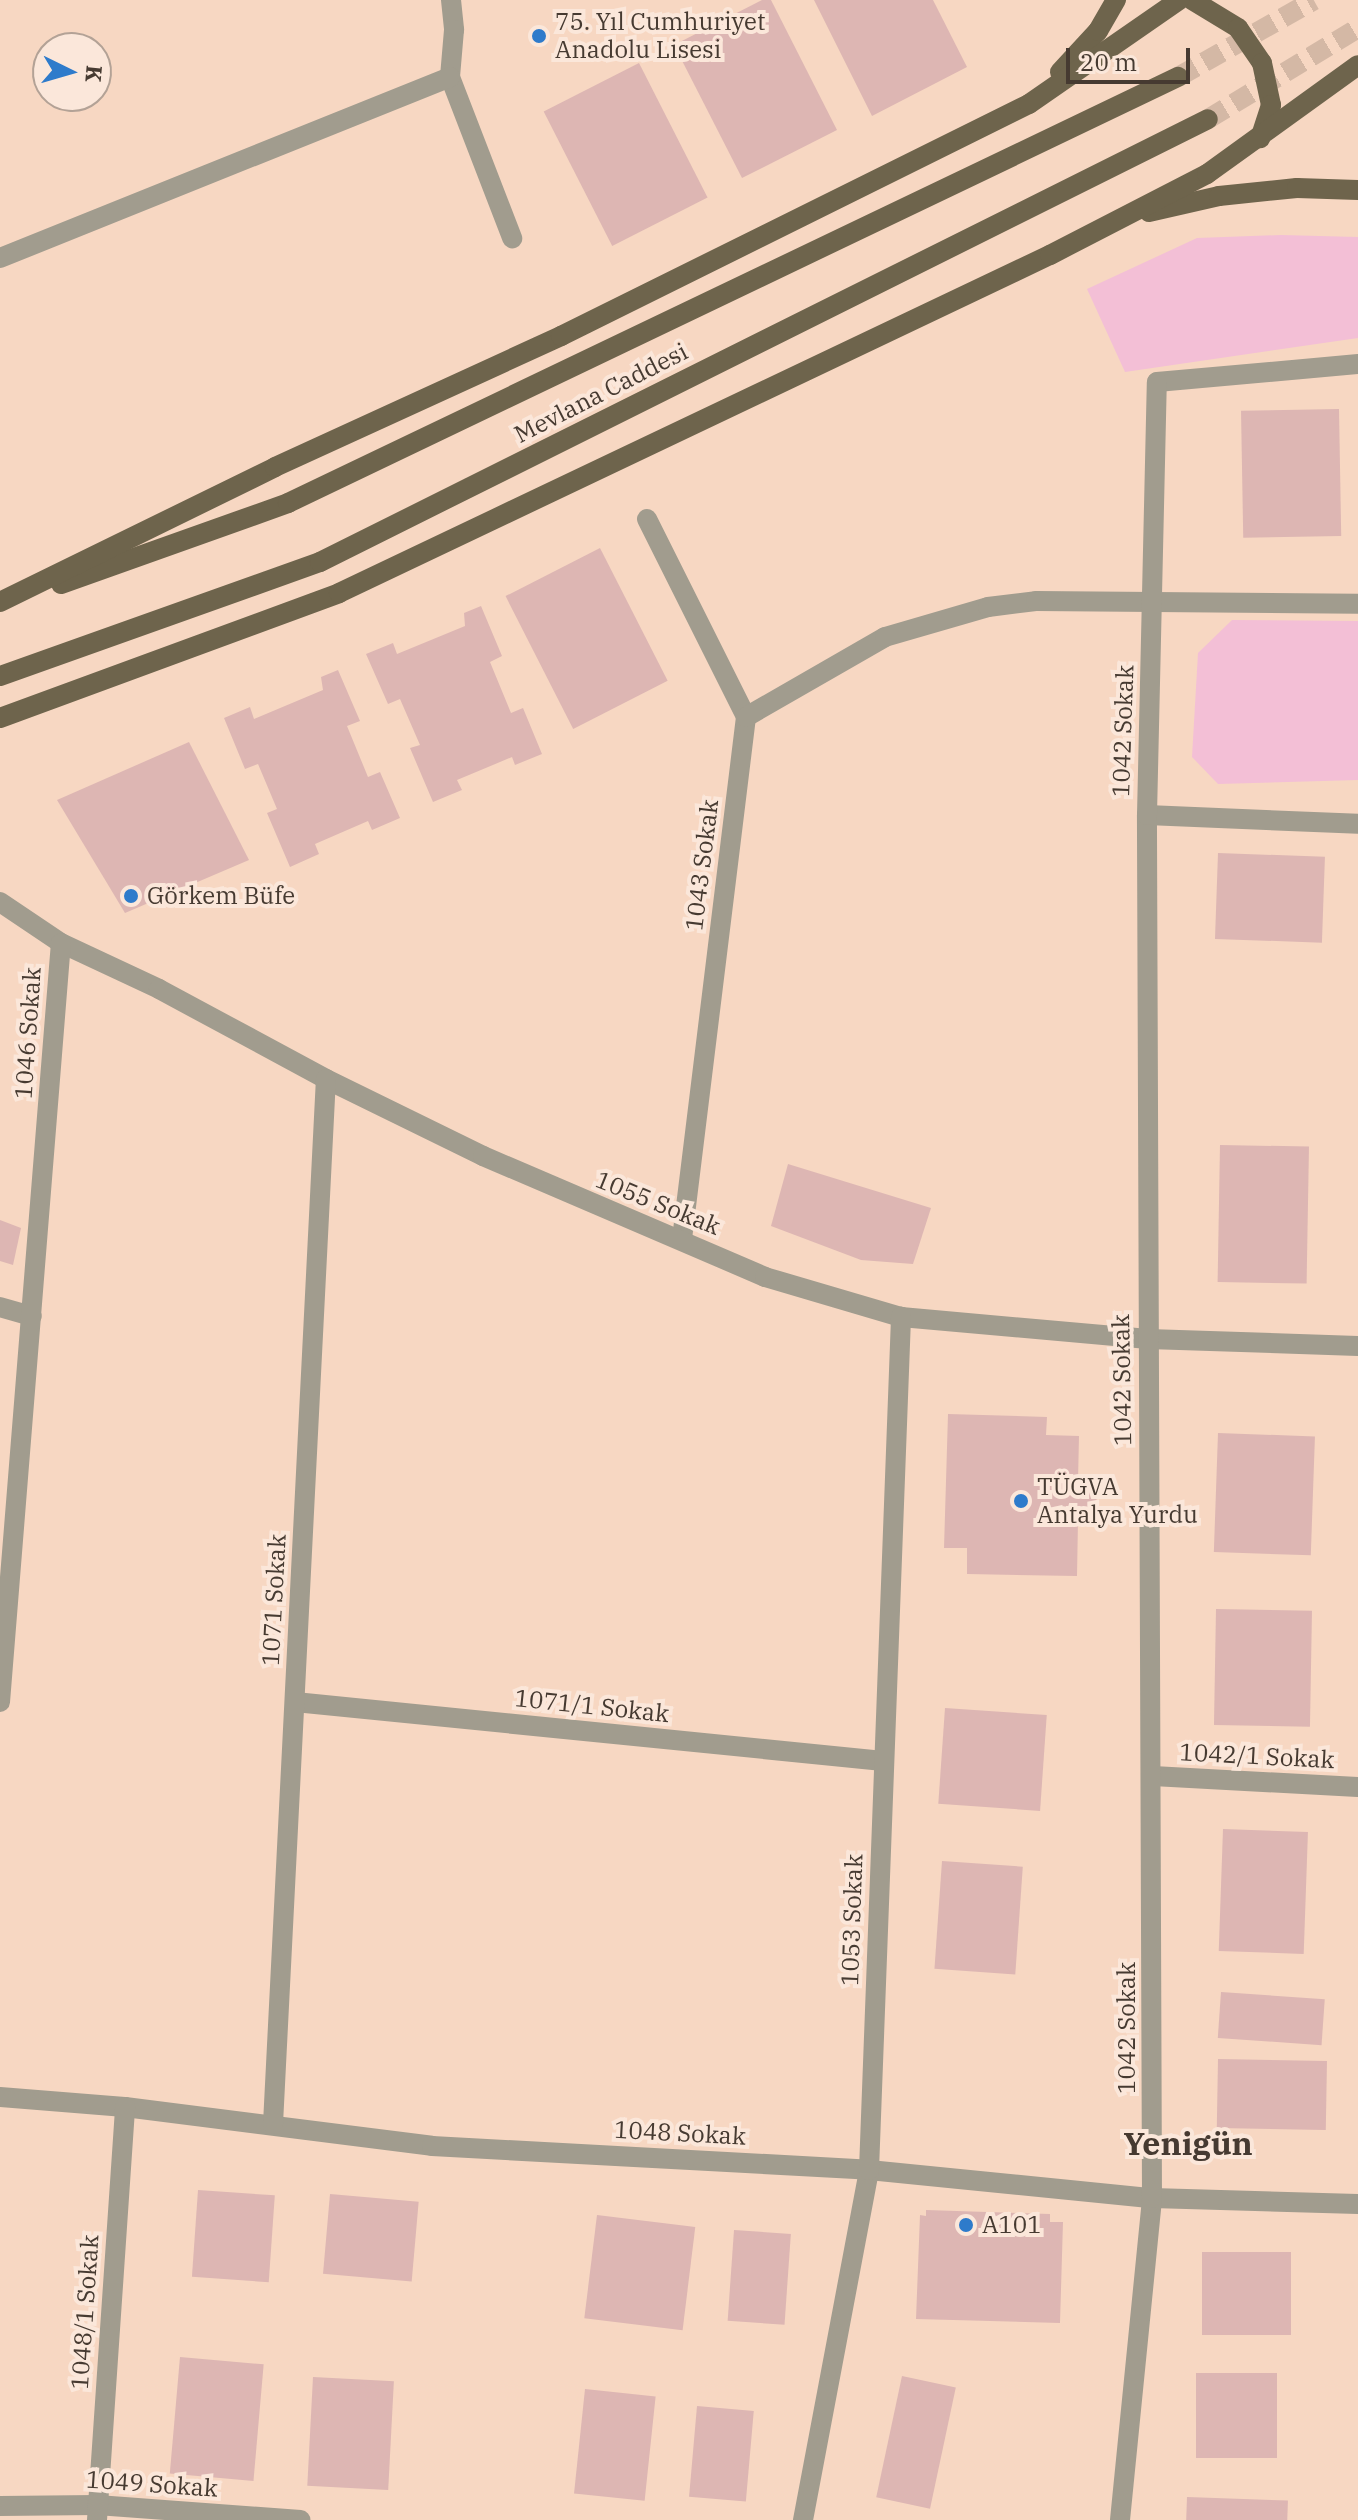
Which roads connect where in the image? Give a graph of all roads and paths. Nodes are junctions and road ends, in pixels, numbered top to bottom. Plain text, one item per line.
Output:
1 (451, 0) edge
2 (1116, 0) edge
3 (1179, 0) edge
4 (1192, 0) edge
5 (1358, 65) edge
6 (450, 77) junction
7 (1178, 77) tunnel mouth
8 (1029, 104) junction
9 (1208, 119) tunnel mouth
10 (1260, 138) junction
11 (1358, 190) edge
12 (1121, 218) junction
13 (512, 238) dead end
14 (0, 258) edge
15 (1358, 364) edge
16 (647, 519) dead end
17 (1153, 602) junction
18 (0, 604) edge
19 (1358, 604) edge
20 (0, 676) edge
21 (746, 717) junction
22 (0, 718) edge
23 (1147, 815) junction
24 (1358, 824) edge
25 (0, 902) edge
26 (61, 943) junction
27 (326, 1079) junction
28 (682, 1239) junction
29 (0, 1307) edge
30 (32, 1316) junction
31 (901, 1317) junction
32 (1148, 1339) junction
33 (1358, 1346) edge
34 (0, 1702) edge
35 (295, 1702) junction
36 (883, 1761) junction
37 (1153, 1776) junction
38 (1358, 1787) edge
39 (0, 2097) edge
40 (125, 2107) junction
41 (273, 2124) junction
42 (869, 2170) junction
43 (1152, 2198) junction
44 (1358, 2204) edge
45 (0, 2506) edge
46 (97, 2512) edge
47 (300, 2520) edge
48 (803, 2520) edge
49 (1120, 2520) edge

1 - 6 street
2 - 8 main road
3 - 8 main road
4 - 10 main road
5 - 10 main road
6 - 13 street
6 - 14 street
7 - 18 main road, Mevlana Caddesi
8 - 18 main road
9 - 20 main road, Mevlana Caddesi
10 - 12 main road
11 - 12 main road
12 - 22 main road
15 - 17 street, 1042 Sokak
16 - 21 street
17 - 19 street
17 - 21 street
17 - 23 street, 1042 Sokak
21 - 28 street, 1043 Sokak
23 - 24 street
23 - 32 street, 1042 Sokak
25 - 26 street, 1055 Sokak
26 - 27 street, 1055 Sokak
26 - 30 street, 1046 Sokak
27 - 28 street, 1055 Sokak
27 - 35 street, 1071 Sokak
28 - 31 street, 1055 Sokak
29 - 30 street
30 - 34 street, 1046 Sokak
31 - 32 street, 1055 Sokak
31 - 36 street, 1053 Sokak
32 - 33 street, 1055 Sokak
32 - 37 street, 1042 Sokak
35 - 36 street, 1071/1 Sokak
35 - 41 street, 1071 Sokak
36 - 42 street, 1053 Sokak
37 - 38 street, 1042/1 Sokak
37 - 43 street, 1042 Sokak
39 - 40 street, 1048 Sokak
40 - 41 street, 1048 Sokak
40 - 46 street, 1048/1 Sokak
41 - 42 street, 1048 Sokak
42 - 43 street, 1048 Sokak
42 - 48 street, 1053 Sokak
43 - 44 street, 1048 Sokak
43 - 49 street, 1042 Sokak
45 - 46 street, 1049 Sokak
46 - 47 street, 1049 Sokak

